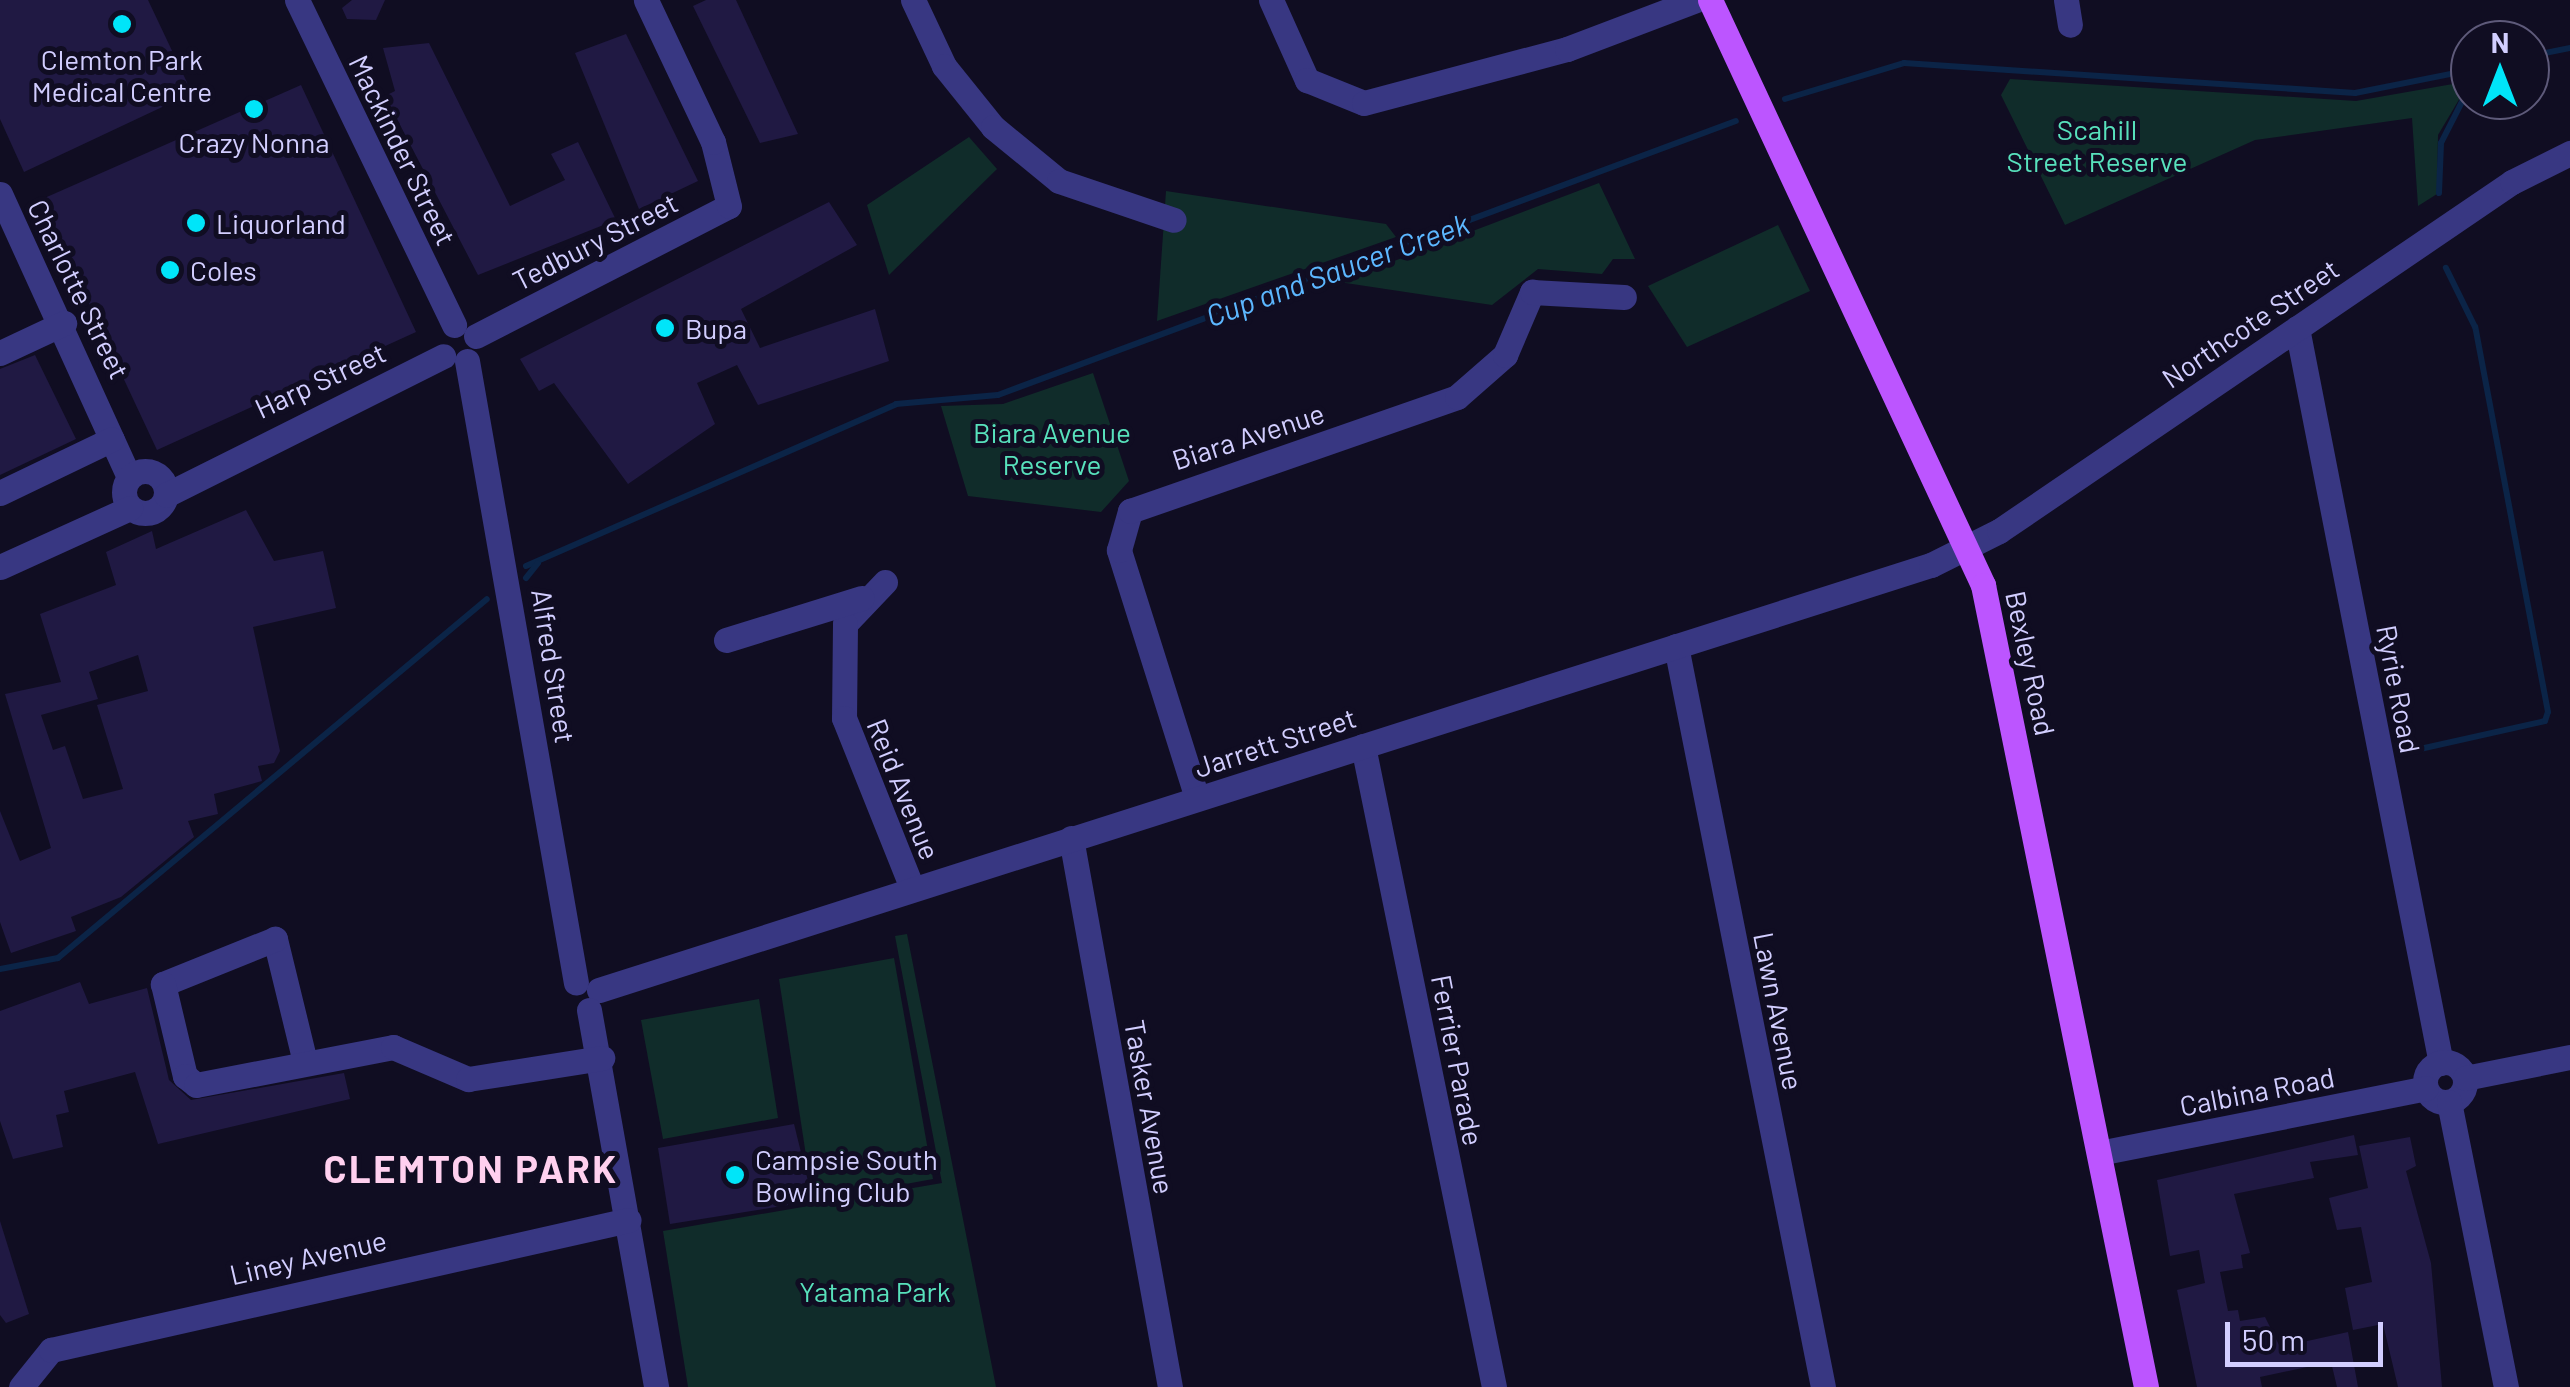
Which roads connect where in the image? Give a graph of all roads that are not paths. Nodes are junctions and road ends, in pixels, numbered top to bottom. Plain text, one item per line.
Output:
1 (297, 0) edge
2 (646, 0) edge
3 (914, 0) edge
4 (1271, 0) edge
5 (1696, 0) edge
6 (1710, 0) edge
7 (2570, 153) edge
8 (0, 194) edge
9 (1174, 220) dead end
10 (1624, 297) dead end
11 (64, 323) junction
12 (2297, 328) junction
13 (465, 331) junction
14 (0, 353) edge
15 (455, 359) junction
16 (104, 411) junction
17 (112, 439) junction
18 (142, 486) junction
19 (0, 492) edge
20 (1967, 548) junction
21 (0, 567) edge
22 (885, 582) dead end
23 (862, 598) junction
24 (726, 640) dead end
25 (1676, 646) junction
26 (1363, 746) junction
27 (1198, 798) junction
28 (1070, 838) junction
29 (912, 888) junction
30 (588, 994) junction
31 (602, 1058) junction
32 (2570, 1058) edge
33 (305, 1062) junction
34 (2441, 1063) junction
35 (2464, 1078) junction
36 (2426, 1088) junction
37 (2449, 1102) junction
38 (2099, 1152) junction
39 (629, 1220) junction
40 (21, 1387) edge
41 (656, 1387) edge
42 (1170, 1387) edge
43 (1494, 1387) edge
44 (1823, 1387) edge
45 (2146, 1387) edge
46 (2506, 1387) edge

1 - 13 street, Mackinder Street
2 - 13 street, Tedbury Street
3 - 9 street
4 - 5 street
6 - 20 main road, Bexley Road
7 - 12 street, Northcote Street
8 - 11 street, Charlotte Street
10 - 27 street, Biara Avenue
11 - 14 street
11 - 16 street, Charlotte Street
12 - 20 street, Northcote Street
12 - 34 street, Ryrie Road
13 - 15 street
13 - 15 street
15 - 18 street, Harp Street
15 - 30 street, Alfred Street
16 - 17 street, Charlotte Street
16 - 18 street, Charlotte Street
17 - 18 street, Charlotte Street
17 - 19 street
18 - 21 street, Harp Street
20 - 25 street, Jarrett Street
20 - 38 main road, Bexley Road
22 - 23 street
23 - 24 street
23 - 29 street, Reid Avenue
25 - 26 street, Jarrett Street
25 - 44 street, Lawn Avenue
26 - 27 street, Jarrett Street
26 - 43 street, Ferrier Parade
27 - 28 street, Jarrett Street
28 - 29 street, Jarrett Street
28 - 42 street, Tasker Avenue
29 - 30 street, Jarrett Street
30 - 31 street, Alfred Street
31 - 33 street
31 - 39 street, Alfred Street
32 - 35 street
33 - 33 street
34 - 35 street
34 - 36 street
35 - 37 street
36 - 37 street
36 - 38 street, Calbina Road
37 - 46 street
38 - 45 main road, Bexley Road
39 - 40 street, Liney Avenue
39 - 41 street, Alfred Street

